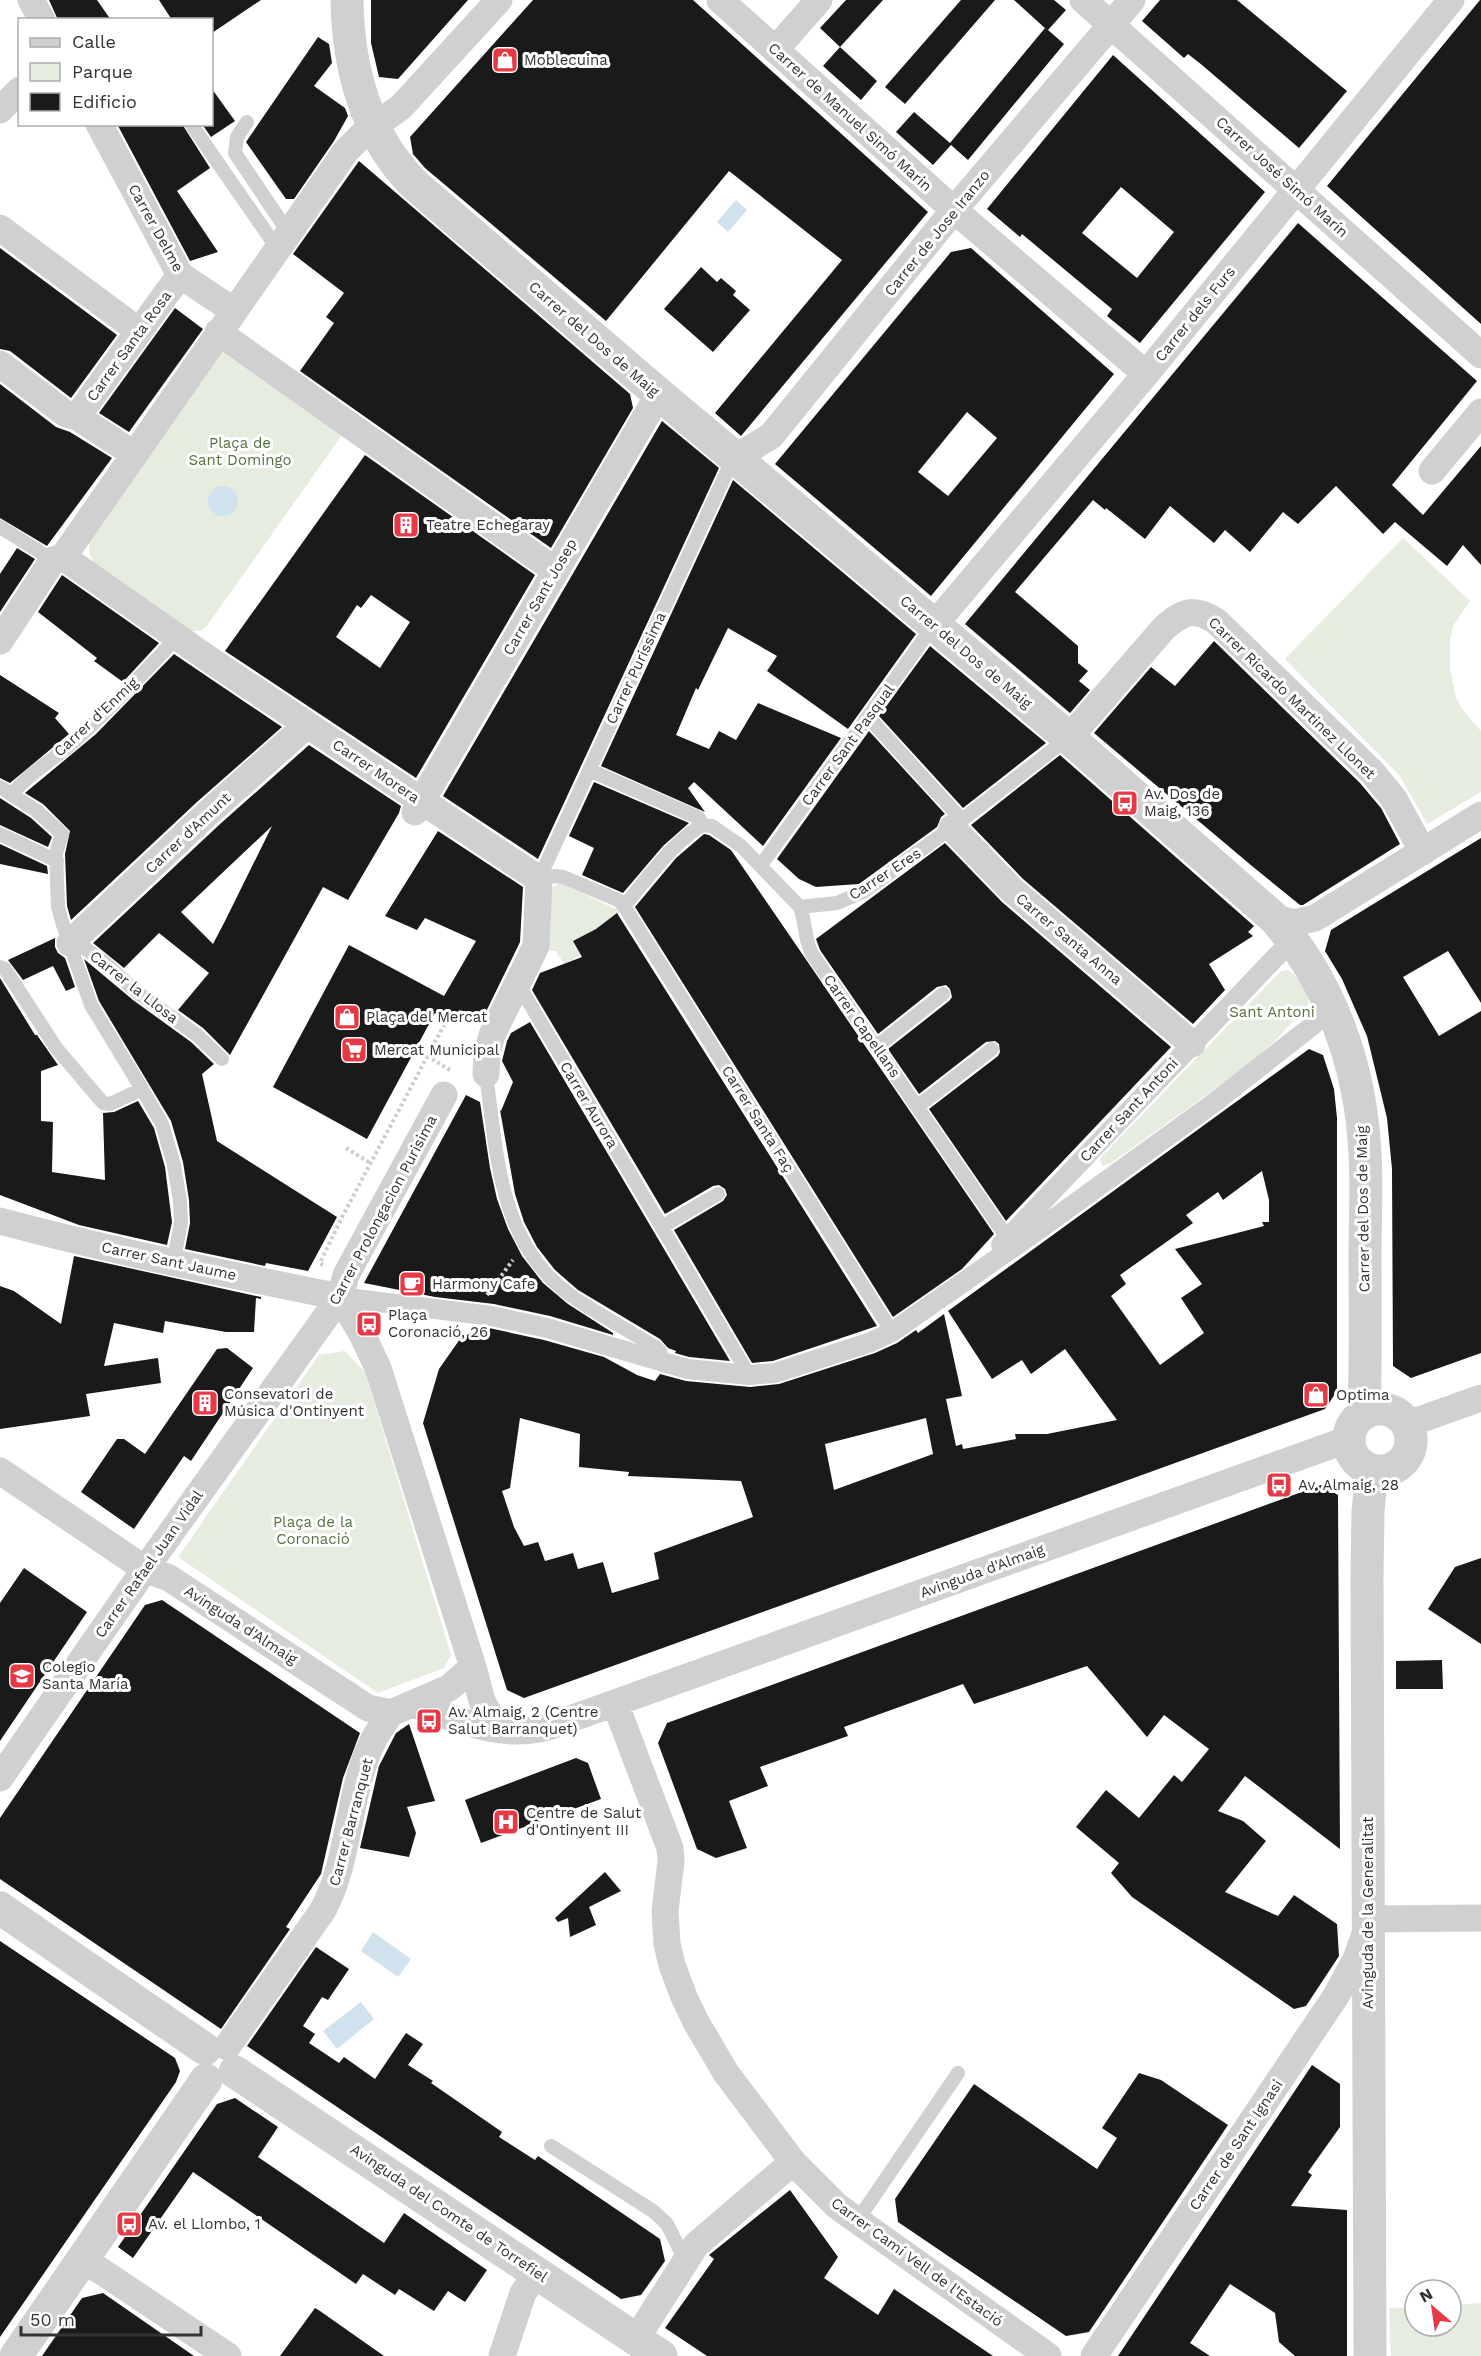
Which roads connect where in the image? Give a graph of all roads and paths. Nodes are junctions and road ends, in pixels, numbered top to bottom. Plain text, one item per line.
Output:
1 (31, 0) edge
2 (347, 0) edge
3 (499, 0) edge
4 (720, 0) edge
5 (819, 0) edge
6 (1083, 0) edge
7 (1132, 0) edge
8 (1451, 0) edge
9 (41, 18) edge
10 (1110, 25) junction
11 (775, 50) junction
12 (18, 92) edge
13 (0, 110) edge
14 (247, 122) dead end
15 (100, 126) edge
16 (193, 126) edge
17 (374, 127) junction
18 (1297, 190) junction
19 (954, 210) junction
20 (0, 228) edge
21 (283, 240) junction
22 (180, 275) junction
23 (226, 321) junction
24 (139, 331) junction
25 (1481, 355) edge
26 (0, 364) edge
27 (1146, 374) junction
28 (659, 394) junction
29 (1481, 412) edge
30 (77, 417) junction
31 (134, 454) junction
32 (735, 458) junction
33 (1432, 471) dead end
34 (0, 527) edge
35 (58, 558) junction
36 (556, 571) junction
37 (934, 625) junction
38 (1, 636) edge
39 (178, 636) junction
40 (868, 717) junction
41 (307, 725) junction
42 (1069, 738) junction
43 (589, 770) junction
44 (0, 787) edge
45 (12, 794) junction
46 (418, 806) junction
47 (1481, 815) edge
48 (957, 824) junction
49 (707, 826) junction
50 (0, 834) edge
51 (1423, 852) junction
52 (57, 861) junction
53 (761, 865) junction
54 (539, 879) junction
55 (624, 906) junction
56 (800, 907) junction
57 (1295, 931) junction
58 (70, 943) junction
59 (0, 967) edge
60 (517, 982) junction
61 (943, 994) dead end
62 (1329, 1002) junction
63 (444, 1025) dead end
64 (1192, 1044) junction
65 (876, 1047) junction
66 (992, 1049) dead end
67 (222, 1059) dead end
68 (486, 1074) joint
69 (142, 1089) junction
70 (444, 1095) dead end
71 (917, 1107) junction
72 (346, 1148) dead end
73 (372, 1164) junction
74 (718, 1194) dead end
75 (341, 1220) dead end
76 (0, 1221) edge
77 (661, 1227) junction
78 (1008, 1239) junction
79 (524, 1246) junction
80 (173, 1263) junction
81 (965, 1280) junction
82 (340, 1297) junction
83 (472, 1314) junction
84 (892, 1332) junction
85 (362, 1334) junction
86 (300, 1352) junction
87 (664, 1364) junction
88 (749, 1375) junction
89 (1481, 1398) edge
90 (1408, 1424) junction
91 (1356, 1426) junction
92 (1372, 1470) junction
93 (0, 1471) edge
94 (145, 1569) junction
95 (474, 1667) junction
96 (615, 1703) junction
97 (401, 1709) junction
98 (497, 1728) junction
99 (0, 1778) edge
100 (0, 1908) edge
101 (1481, 1918) edge
102 (1368, 1923) junction
103 (218, 2062) junction
104 (958, 2073) dead end
105 (551, 2146) dead end
106 (793, 2162) junction
107 (857, 2221) junction
108 (83, 2259) junction
109 (686, 2260) junction
110 (538, 2272) junction
111 (649, 2347) edge
112 (16, 2356) edge
113 (228, 2356) edge
114 (502, 2356) edge
115 (1048, 2356) edge
116 (1094, 2356) edge
117 (1370, 2356) edge

1 - 9 street
2 - 17 street, Carrer del Dos de Maig
3 - 17 street
4 - 11 street, Carrer de Manuel Simó Marin
5 - 11 street
6 - 10 street, Carrer José Simó Marín
7 - 10 street, Carrer de Jose Iranzo
8 - 18 street, Carrer dels Furs
10 - 18 street, Carrer José Simó Marín
10 - 19 street, Carrer de Jose Iranzo
11 - 19 street, Carrer de Manuel Simó Marin
12 - 13 street
14 - 21 lane
15 - 22 street, Carrer Delme
16 - 21 lane
17 - 21 street
17 - 28 street, Carrer del Dos de Maig
18 - 25 street, Carrer José Simó Marín
18 - 27 street, Carrer dels Furs
19 - 27 street, Carrer de Manuel Simó Marin
19 - 32 street, Carrer de Jose Iranzo
20 - 24 street
21 - 23 street
22 - 23 street, Carrer Delme
22 - 24 street, Carrer Santa Rosa
23 - 31 street
23 - 36 street
24 - 30 street, Carrer Santa Rosa
26 - 30 street, Carrer Santa Rosa
27 - 37 street, Carrer dels Furs
28 - 32 street, Carrer del Dos de Maig
28 - 36 street, Carrer Sant Josep
29 - 33 street
30 - 31 street, Carrer Santa Rosa
31 - 35 street
32 - 37 street, Carrer del Dos de Maig
32 - 43 lane, Carrer Purissima
34 - 35 lane
35 - 38 street
35 - 39 street
36 - 46 street, Carrer Sant Josep
37 - 40 lane, Carrer Sant Pasqual
37 - 42 street, Carrer del Dos de Maig
39 - 41 street, Carrer Morera
39 - 45 lane, Carrer d'Enmig
40 - 48 lane
40 - 53 lane, Carrer Sant Pasqual
41 - 46 street, Carrer Morera
41 - 58 street, Carrer d'Amunt
42 - 48 lane, Carrer Eres
42 - 51 street, Carrer Ricardo Martinez Llonet
42 - 57 street, Carrer del Dos de Maig
43 - 49 lane
43 - 54 lane, Carrer Purissima
44 - 45 lane, Carrer la Llosa
45 - 52 lane, Carrer la Llosa
46 - 54 street, Carrer Morera
47 - 51 street
48 - 56 lane, Carrer Eres
48 - 64 street, Carrer Santa Anna
49 - 53 lane
49 - 55 lane
50 - 52 lane
51 - 57 street
52 - 58 lane, Carrer la Llosa
53 - 56 lane
54 - 55 lane, Carrer Santa Faç
54 - 60 street
55 - 84 lane, Carrer Santa Faç
56 - 65 lane, Carrer Capellans
57 - 62 street, Carrer del Dos de Maig
57 - 64 street, Carrer Sant Antoni
58 - 67 lane, Carrer la Llosa
58 - 69 lane, Carrer la Llosa
59 - 69 lane
60 - 68 street
60 - 77 lane, Carrer Aurora
61 - 65 lane
62 - 81 street, Carrer Sant Antoni
62 - 91 street, Carrer del Dos de Maig
63 - 73 path
64 - 78 street, Carrer Sant Antoni
65 - 71 lane, Carrer Capellans
66 - 71 lane
68 - 79 lane
69 - 80 lane
70 - 82 street, Carrer Prolongacion Purisima
71 - 78 lane, Carrer Capellans
72 - 73 path
73 - 75 path
74 - 77 lane
76 - 80 street, Carrer Sant Jaume
77 - 88 lane, Carrer Aurora
78 - 81 street, Carrer Sant Antoni
79 - 83 path
79 - 87 lane
80 - 82 street, Carrer Sant Jaume
81 - 84 street, Carrer Sant Antoni
82 - 83 street, Carrer Sant Antoni
82 - 85 street
82 - 86 street, Carrer Prolongacion Purisima
83 - 87 street, Carrer Sant Antoni
84 - 88 street, Carrer Sant Antoni
85 - 86 street
85 - 95 street
86 - 94 street, Carrer Rafael Juan Vidal
87 - 88 street, Carrer Sant Antoni
89 - 90 street
90 - 91 street
90 - 92 street
91 - 92 street
91 - 96 street, Avinguda d'Almaig
92 - 102 street, Avinguda de la Generalitat
93 - 94 street, Avinguda d'Almaig
94 - 97 street, Avinguda d'Almaig
94 - 99 street, Carrer Rafael Juan Vidal
95 - 97 street
95 - 98 street
96 - 98 street, Avinguda d'Almaig
96 - 106 street, Carrer Camí Vell de l'Estació
97 - 98 street, Avinguda d'Almaig
97 - 103 street, Carrer Barranquet
100 - 103 street, Avinguda del Comte de Torrefiel
101 - 102 street
102 - 116 street, Carrer de Sant Ignasi
102 - 117 street, Avinguda de la Generalitat
103 - 108 street
103 - 110 street, Avinguda del Comte de Torrefiel
104 - 107 lane
105 - 109 lane
106 - 107 street, Carrer Camí Vell de l'Estació
106 - 109 street
107 - 115 street, Carrer Camí Vell de l'Estació
108 - 112 street
108 - 113 street
109 - 111 street
110 - 111 street, Avinguda del Comte de Torrefiel
110 - 114 street

